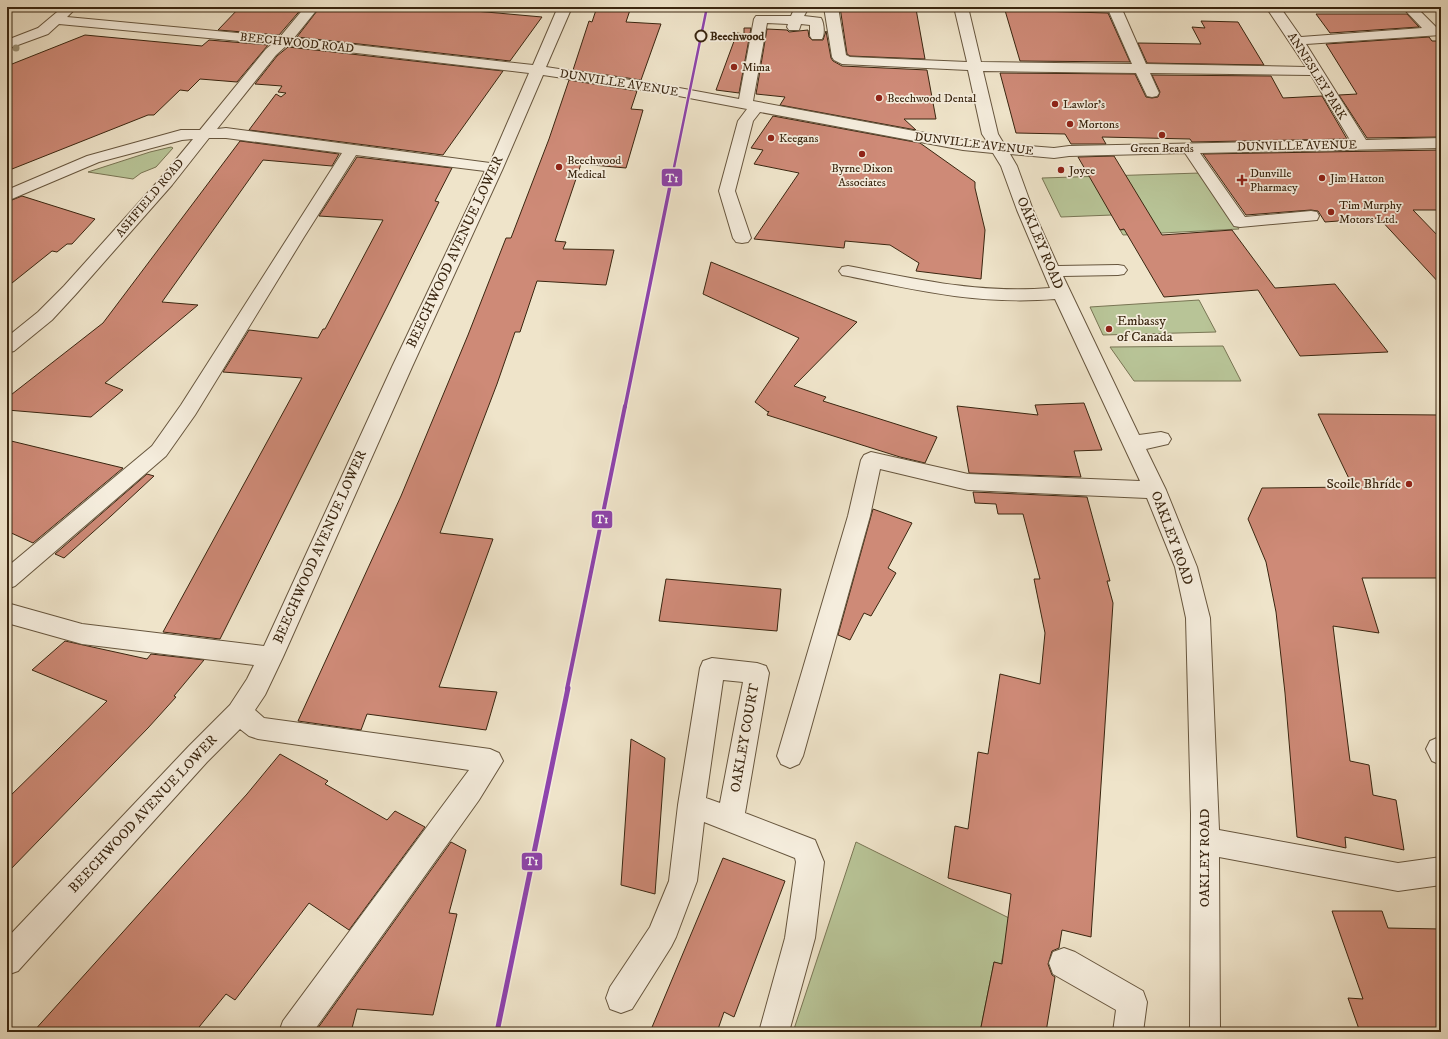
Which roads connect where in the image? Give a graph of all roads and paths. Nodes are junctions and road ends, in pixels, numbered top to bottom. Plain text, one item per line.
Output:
1 (71, 7) edge
2 (312, 7) edge
3 (565, 7) edge
4 (802, 7) edge
5 (831, 7) edge
6 (961, 7) edge
7 (1114, 7) edge
8 (1273, 7) edge
9 (1409, 7) edge
10 (1424, 7) edge
11 (56, 20) junction
12 (794, 23) junction
13 (1438, 30) edge
14 (817, 36) dead end
15 (1297, 40) junction
16 (284, 41) junction
17 (7, 45) edge
18 (974, 66) junction
19 (1142, 69) junction
20 (537, 70) junction
21 (1314, 71) junction
22 (1152, 93) dead end
23 (750, 105) junction
24 (203, 134) junction
25 (1441, 143) edge
26 (1360, 145) junction
27 (1190, 149) junction
28 (351, 150) junction
29 (999, 150) junction
30 (495, 168) junction
31 (7, 196) edge
32 (1312, 216) dead end
33 (742, 238) dead end
34 (1118, 270) dead end
35 (848, 271) dead end
36 (1052, 271) junction
37 (1061, 293) junction
38 (7, 347) edge
39 (1161, 439) dead end
40 (1133, 443) junction
41 (1155, 490) junction
42 (7, 580) edge
43 (7, 613) edge
44 (271, 657) junction
45 (238, 713) junction
46 (790, 756) dead end
47 (692, 806) junction
48 (730, 820) junction
49 (1205, 842) junction
50 (1441, 871) edge
51 (7, 960) edge
52 (1064, 963) dead end
53 (621, 998) dead end
54 (294, 1032) edge
55 (774, 1032) edge
56 (1128, 1032) edge
57 (1205, 1032) edge

1 - 11 street
2 - 16 street, ASHFIELD ROAD
3 - 20 street, BEECHWOOD AVENUE LOWER
4 - 12 street
5 - 18 street
6 - 18 street, OAKLEY ROAD
7 - 19 street
8 - 15 street, ANNESLEY PARK
9 - 13 street
10 - 13 street
11 - 16 street, BEECHWOOD ROAD
11 - 17 street
12 - 14 street
12 - 23 street
13 - 15 street
15 - 21 street, ANNESLEY PARK
16 - 20 street, BEECHWOOD ROAD
16 - 24 street, ASHFIELD ROAD
18 - 19 street
18 - 29 street, OAKLEY ROAD
19 - 21 street
19 - 22 street
20 - 23 street, DUNVILLE AVENUE
20 - 30 street, BEECHWOOD AVENUE LOWER
21 - 26 street, ANNESLEY PARK
23 - 29 street, DUNVILLE AVENUE
23 - 33 street
24 - 28 street
24 - 31 street
24 - 38 street, ASHFIELD ROAD
25 - 26 street, DUNVILLE AVENUE
26 - 27 street, DUNVILLE AVENUE
27 - 29 street, DUNVILLE AVENUE
27 - 32 street
28 - 30 street
28 - 42 street
29 - 36 street, OAKLEY ROAD
30 - 44 street, BEECHWOOD AVENUE LOWER
34 - 36 street
35 - 37 street
36 - 37 street, OAKLEY ROAD
37 - 40 street, OAKLEY ROAD
39 - 40 street
40 - 41 street, OAKLEY ROAD
41 - 46 street
41 - 49 street, OAKLEY ROAD
43 - 44 street
44 - 45 street, BEECHWOOD AVENUE LOWER
45 - 51 street, BEECHWOOD AVENUE LOWER
45 - 54 street
47 - 48 street
47 - 48 street, OAKLEY COURT
47 - 53 street, OAKLEY COURT
48 - 55 street
49 - 50 street
49 - 57 street, OAKLEY ROAD
52 - 56 street

